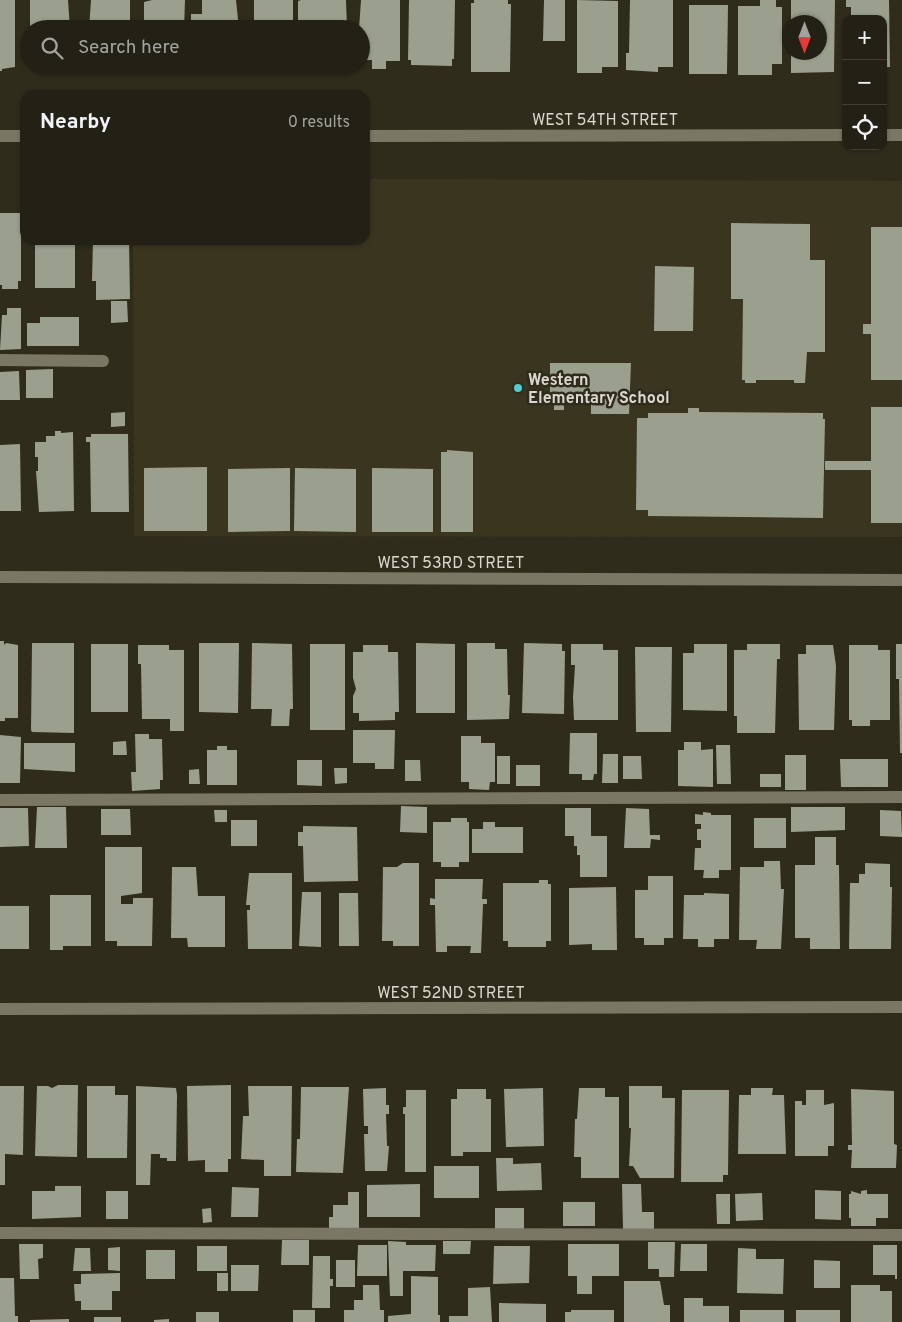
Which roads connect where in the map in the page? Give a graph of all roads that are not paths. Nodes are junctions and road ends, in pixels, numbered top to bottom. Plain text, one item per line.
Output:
1 (887, 134) edge
2 (902, 134) edge
3 (842, 135) edge
4 (0, 136) edge
5 (20, 136) edge
6 (370, 136) edge
7 (0, 360) edge
8 (103, 362) dead end
9 (0, 578) edge
10 (902, 580) edge
11 (902, 797) edge
12 (0, 800) edge
13 (902, 1007) edge
14 (0, 1009) edge
15 (0, 1233) edge
16 (902, 1235) edge

1 - 2 street
3 - 6 street, WEST 54TH STREET
4 - 5 street
7 - 8 street
9 - 10 street, WEST 53RD STREET
11 - 12 street
13 - 14 street, WEST 52ND STREET
15 - 16 street

